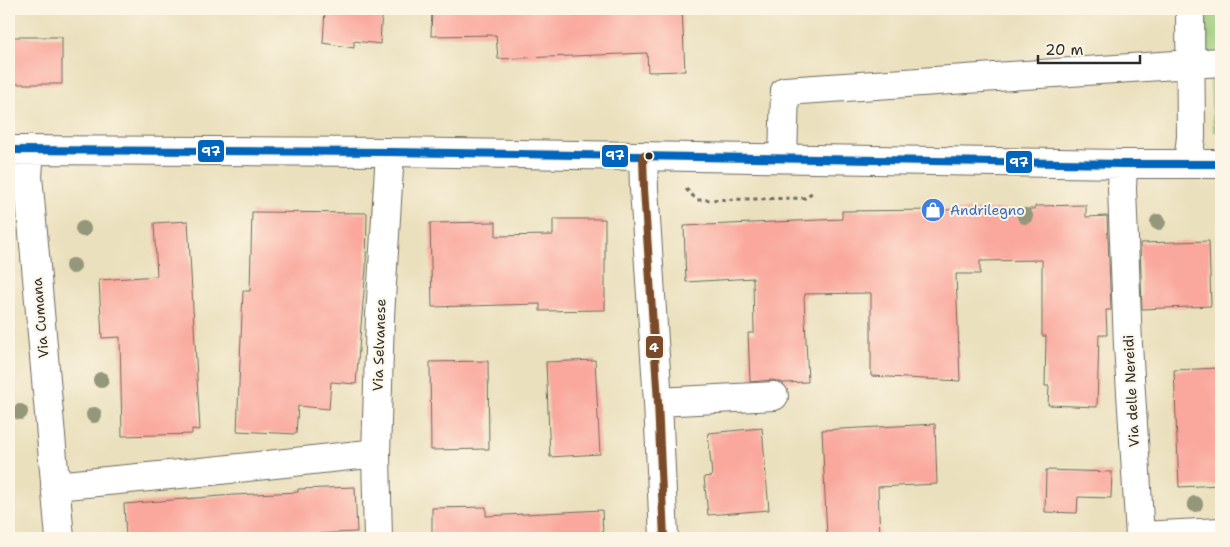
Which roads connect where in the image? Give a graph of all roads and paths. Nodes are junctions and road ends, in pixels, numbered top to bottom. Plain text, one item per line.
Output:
1 (1190, 9) edge
2 (1221, 62) edge
3 (1190, 64) junction
4 (19, 150) edge
5 (390, 152) junction
6 (643, 156) junction
7 (783, 158) junction
8 (1188, 163) junction
9 (1123, 164) junction
10 (1221, 164) edge
11 (774, 396) dead end
12 (658, 402) junction
13 (376, 455) junction
14 (55, 486) junction
15 (1221, 532) edge
16 (1139, 537) edge
17 (60, 538) edge
18 (378, 538) edge
19 (664, 538) edge

1 - 3 street
2 - 3 street
3 - 7 street
3 - 8 street
4 - 5 street
4 - 14 street, Via Cumana
5 - 6 street
5 - 13 street, Via Selvanese
6 - 7 street
6 - 12 street
7 - 9 street
8 - 9 street
8 - 10 street
9 - 16 street, Via delle Nereidi
11 - 12 street
12 - 19 street
13 - 14 street
13 - 18 street, Via Selvanese
14 - 17 street, Via Cumana
15 - 16 street, Via delle Nereidi

